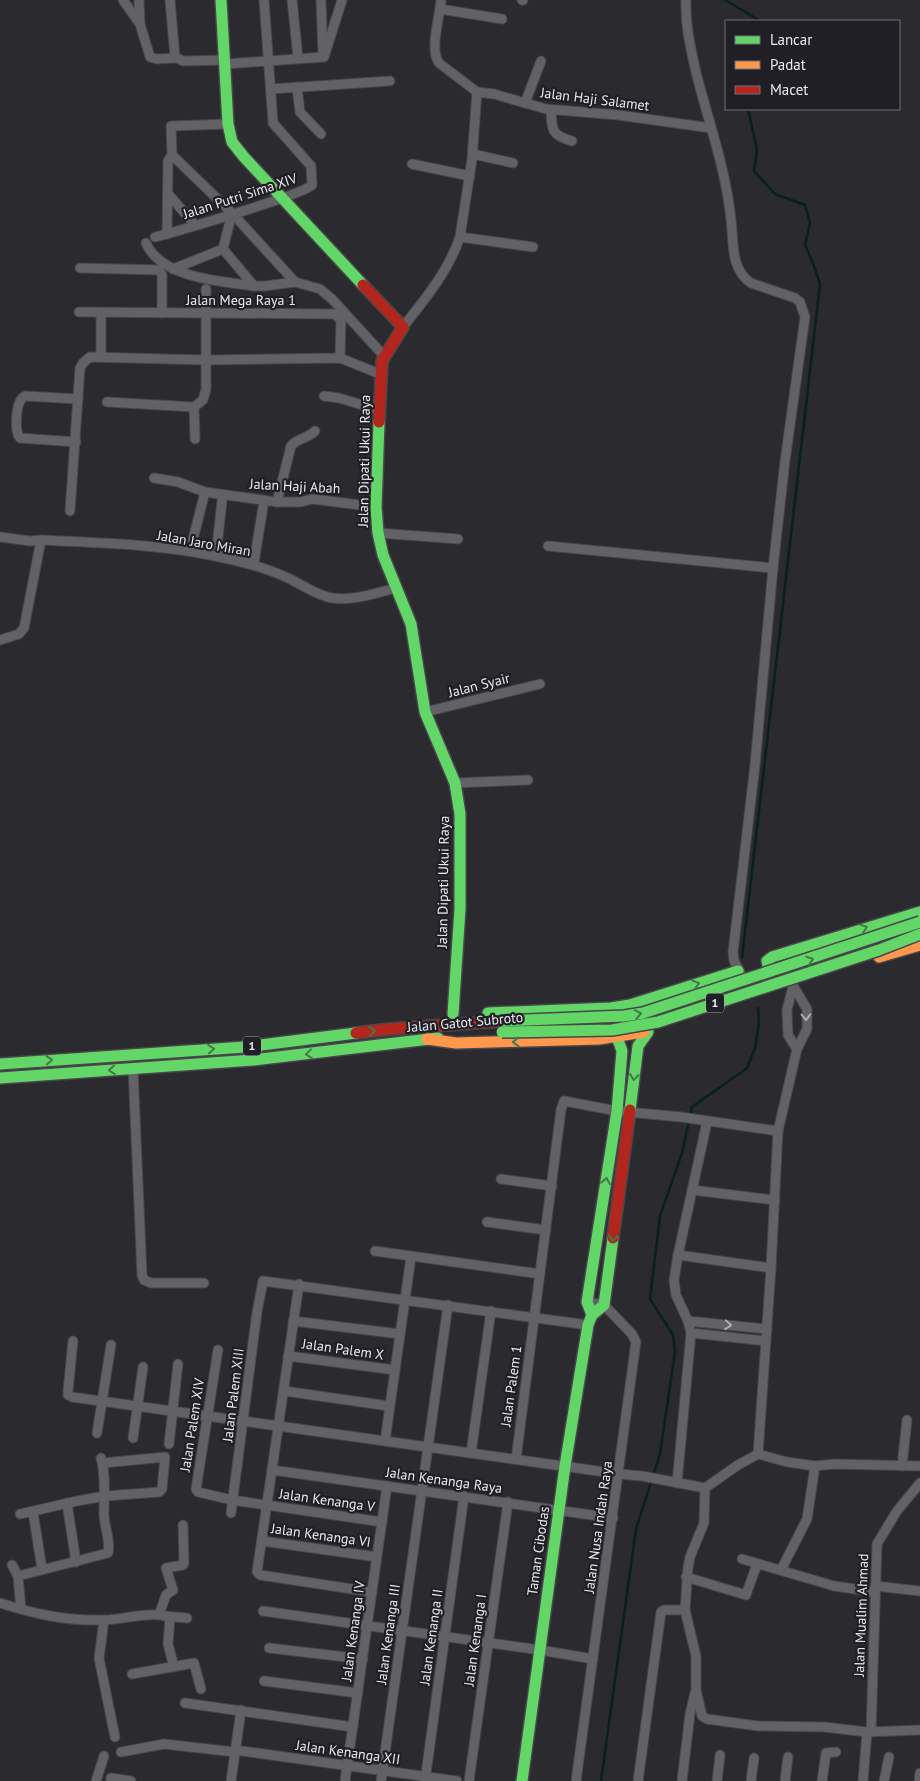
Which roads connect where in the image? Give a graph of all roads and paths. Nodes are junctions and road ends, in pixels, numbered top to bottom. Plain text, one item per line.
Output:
1 (123, 0) edge
2 (139, 0) edge
3 (170, 0) edge
4 (221, 0) edge
5 (264, 0) edge
6 (292, 0) edge
7 (321, 0) edge
8 (342, 0) edge
9 (686, 0) edge
10 (440, 4) edge
11 (502, 19) dead end
12 (140, 24) junction
13 (325, 54) junction
14 (176, 58) junction
15 (298, 58) junction
16 (268, 60) junction
17 (541, 60) dead end
18 (225, 62) junction
19 (390, 81) dead end
20 (297, 87) junction
21 (270, 89) junction
22 (477, 92) junction
23 (525, 103) junction
24 (551, 110) junction
25 (228, 124) junction
26 (711, 128) junction
27 (321, 134) dead end
28 (572, 141) dead end
29 (473, 154) junction
30 (172, 155) junction
31 (513, 163) dead end
32 (412, 164) dead end
33 (470, 176) junction
34 (169, 195) junction
35 (283, 198) junction
36 (232, 213) junction
37 (195, 225) junction
38 (167, 234) junction
39 (155, 237) dead end
40 (460, 238) junction
41 (146, 242) dead end
42 (533, 247) dead end
43 (223, 249) junction
44 (80, 268) dead end
45 (173, 269) junction
46 (295, 282) junction
47 (254, 286) junction
48 (206, 289) dead end
49 (79, 312) dead end
50 (101, 312) junction
51 (162, 313) junction
52 (206, 314) junction
53 (403, 327) junction
54 (101, 356) junction
55 (384, 356) junction
56 (340, 358) junction
57 (206, 360) junction
58 (380, 374) junction
59 (324, 396) dead end
60 (78, 399) junction
61 (107, 402) dead end
62 (194, 406) junction
63 (379, 410) junction
64 (315, 431) dead end
65 (195, 439) dead end
66 (76, 442) junction
67 (154, 478) dead end
68 (205, 492) junction
69 (222, 501) dead end
70 (277, 502) junction
71 (376, 506) junction
72 (263, 507) dead end
73 (70, 511) dead end
74 (378, 533) junction
75 (0, 537) edge
76 (458, 539) dead end
77 (41, 540) junction
78 (548, 546) dead end
79 (190, 551) junction
80 (254, 561) junction
81 (773, 568) junction
82 (396, 588) junction
83 (0, 640) edge
84 (540, 684) dead end
85 (425, 712) junction
86 (528, 780) dead end
87 (455, 783) junction
88 (920, 912) edge
89 (920, 922) edge
90 (920, 934) edge
91 (920, 945) edge
92 (738, 971) junction
93 (770, 974) junction
94 (752, 980) junction
95 (793, 985) junction
96 (742, 1001) junction
97 (453, 1014) junction
98 (426, 1026) junction
99 (502, 1026) junction
100 (648, 1032) junction
101 (617, 1037) junction
102 (427, 1039) junction
103 (797, 1049) junction
104 (0, 1064) edge
105 (133, 1068) junction
106 (0, 1078) edge
107 (617, 1111) junction
108 (629, 1112) junction
109 (702, 1121) junction
110 (778, 1131) junction
111 (501, 1179) dead end
112 (552, 1186) junction
113 (692, 1190) junction
114 (775, 1200) junction
115 (487, 1222) dead end
116 (546, 1230) junction
117 (375, 1251) dead end
118 (678, 1255) junction
119 (411, 1257) junction
120 (771, 1268) junction
121 (540, 1274) junction
122 (204, 1283) dead end
123 (299, 1284) junction
124 (404, 1299) junction
125 (587, 1302) junction
126 (448, 1305) junction
127 (604, 1305) junction
128 (491, 1311) junction
129 (534, 1317) junction
130 (294, 1320) junction
131 (590, 1320) junction
132 (688, 1321) junction
133 (767, 1329) junction
134 (691, 1333) junction
135 (400, 1334) junction
136 (73, 1340) dead end
137 (766, 1341) junction
138 (110, 1345) dead end
139 (218, 1350) dead end
140 (288, 1356) junction
141 (178, 1364) dead end
142 (143, 1367) dead end
143 (395, 1370) junction
144 (284, 1391) junction
145 (103, 1401) junction
146 (138, 1406) junction
147 (390, 1406) junction
148 (174, 1411) junction
149 (207, 1415) junction
150 (907, 1420) dead end
151 (244, 1421) junction
152 (278, 1426) junction
153 (97, 1434) dead end
154 (133, 1438) dead end
155 (385, 1441) junction
156 (169, 1444) dead end
157 (428, 1447) junction
158 (471, 1453) junction
159 (758, 1454) junction
160 (516, 1459) junction
161 (565, 1466) junction
162 (815, 1466) junction
163 (902, 1466) junction
164 (920, 1466) edge
165 (272, 1470) junction
166 (619, 1474) junction
167 (677, 1483) junction
168 (920, 1483) edge
169 (387, 1486) junction
170 (705, 1488) junction
171 (422, 1490) junction
172 (105, 1496) junction
173 (464, 1496) junction
174 (232, 1500) junction
175 (508, 1502) junction
176 (67, 1503) junction
177 (267, 1505) junction
178 (559, 1510) junction
179 (33, 1512) junction
180 (230, 1513) dead end
181 (20, 1514) dead end
182 (613, 1518) junction
183 (382, 1522) junction
184 (183, 1525) dead end
185 (262, 1541) junction
186 (377, 1556) junction
187 (742, 1559) dead end
188 (76, 1562) junction
189 (757, 1564) junction
190 (12, 1565) dead end
191 (42, 1569) junction
192 (781, 1570) junction
193 (18, 1576) junction
194 (686, 1577) junction
195 (875, 1589) junction
196 (920, 1591) edge
197 (372, 1592) junction
198 (0, 1604) edge
199 (21, 1609) junction
200 (685, 1610) junction
201 (263, 1611) dead end
202 (159, 1615) junction
203 (170, 1617) junction
204 (187, 1618) dead end
205 (104, 1620) junction
206 (367, 1626) junction
207 (402, 1631) junction
208 (445, 1637) junction
209 (488, 1643) junction
210 (269, 1648) dead end
211 (540, 1650) junction
212 (362, 1659) junction
213 (593, 1659) junction
214 (174, 1666) junction
215 (132, 1674) dead end
216 (264, 1681) dead end
217 (201, 1689) dead end
218 (696, 1690) junction
219 (358, 1693) junction
220 (185, 1703) dead end
221 (241, 1710) junction
222 (353, 1726) junction
223 (920, 1730) edge
224 (869, 1732) junction
225 (115, 1737) dead end
226 (235, 1751) junction
227 (121, 1752) dead end
228 (836, 1752) dead end
229 (720, 1755) dead end
230 (104, 1756) dead end
231 (788, 1757) dead end
232 (889, 1757) dead end
233 (754, 1758) dead end
234 (348, 1766) junction
235 (382, 1770) junction
236 (920, 1773) edge
237 (426, 1779) edge
238 (96, 1781) edge
239 (111, 1781) edge
240 (131, 1781) edge
241 (230, 1781) edge
242 (345, 1781) edge
243 (381, 1781) edge
244 (457, 1781) edge
245 (469, 1781) edge
246 (522, 1781) edge
247 (576, 1781) edge
248 (638, 1781) edge
249 (682, 1781) edge
250 (717, 1781) edge
251 (751, 1781) edge
252 (785, 1781) edge
253 (822, 1781) edge
254 (863, 1781) edge
255 (884, 1781) edge
256 (919, 1781) edge

1 - 12 street
2 - 12 street
3 - 14 street
4 - 18 main road
5 - 16 street, Jalan Putri Sima XIV
6 - 15 street
7 - 13 street
8 - 13 street
9 - 26 street
10 - 11 street
10 - 22 street
12 - 14 street
13 - 15 street
14 - 18 street
15 - 16 street
16 - 18 street
16 - 21 street, Jalan Putri Sima XIV
17 - 23 street
18 - 25 main road
19 - 20 street
20 - 21 street
20 - 27 street
21 - 35 street, Jalan Putri Sima XIV
22 - 23 street, Jalan Haji Salamet
22 - 29 street, Jalan Dipati Ukui Raya
23 - 24 street, Jalan Haji Salamet
24 - 26 street, Jalan Haji Salamet
24 - 28 street
25 - 30 street
25 - 35 main road
26 - 81 street
29 - 31 street
29 - 33 street, Jalan Dipati Ukui Raya
30 - 34 street
30 - 36 street
32 - 33 street
33 - 40 street, Jalan Dipati Ukui Raya
34 - 37 street
34 - 38 street
35 - 36 street, Jalan Putri Sima XIV
35 - 53 main road
36 - 37 street, Jalan Putri Sima XIV
36 - 43 street
36 - 46 street
37 - 38 street, Jalan Putri Sima XIV
38 - 39 street, Jalan Putri Sima XIV
40 - 42 street
40 - 53 street, Jalan Dipati Ukui Raya
41 - 45 street
43 - 45 street
43 - 47 street
44 - 51 street
45 - 47 street
46 - 47 street
46 - 55 street
48 - 52 street
49 - 50 street, Jalan Mega Raya 1
50 - 51 street, Jalan Mega Raya 1
50 - 54 street
51 - 52 street, Jalan Mega Raya 1
52 - 56 street, Jalan Mega Raya 1
52 - 57 street
53 - 55 main road, Jalan Dipati Ukui Raya
54 - 57 street
54 - 60 street
55 - 58 main road, Jalan Dipati Ukui Raya
56 - 57 street
56 - 58 street
57 - 62 street
58 - 63 main road, Jalan Dipati Ukui Raya
59 - 63 street
60 - 66 street
60 - 66 street
61 - 62 street
62 - 65 street
63 - 71 main road, Jalan Dipati Ukui Raya
64 - 70 street
66 - 73 street
67 - 68 street, Jalan Haji Abah
68 - 70 street, Jalan Haji Abah
68 - 79 street
69 - 80 street
70 - 71 street, Jalan Haji Abah
71 - 74 main road, Jalan Dipati Ukui Raya
72 - 80 street
74 - 76 street
74 - 82 main road, Jalan Dipati Ukui Raya
75 - 77 street, Jalan Jaro Miran
77 - 79 street, Jalan Jaro Miran
77 - 83 street
78 - 81 street
79 - 80 street, Jalan Jaro Miran
80 - 82 street, Jalan Jaro Miran
81 - 92 street
82 - 85 main road, Jalan Dipati Ukui Raya
84 - 85 street, Jalan Syair
85 - 87 main road, Jalan Dipati Ukui Raya
86 - 87 street
87 - 97 main road, Jalan Dipati Ukui Raya
93 -> 88 main road
99 -> 89 main road, Jalan Gatot Subroto / 1, bridge
90 - 99 main road, Jalan Gatot Subroto / 1, bridge
91 - 95 main road
92 - 94 street
97 -> 92 main road
93 - 94 street
93 - 95 street
94 - 96 main road
95 - 96 main road
95 - 103 street
95 -> 103 street
96 - 100 main road
97 - 98 main road
98 - 99 main road, Jalan Gatot Subroto / 1
104 -> 98 main road, Jalan Gatot Subroto / 1
99 - 102 main road, Jalan Gatot Subroto / 1
100 - 101 main road
100 -> 108 main road
101 -> 102 main road
101 - 107 main road
102 -> 105 main road, Jalan Gatot Subroto / 1
103 - 110 street
105 -> 106 main road, Jalan Gatot Subroto / 1
105 - 122 street
107 - 108 street
107 - 112 street, Jalan Palem 1
125 -> 107 main road
108 - 109 street
108 -> 127 main road
109 - 110 street
109 - 113 street
110 - 114 street
111 - 112 street
112 - 116 street, Jalan Palem 1
113 - 114 street
113 - 118 street
114 - 120 street
115 - 116 street
116 - 121 street, Jalan Palem 1
117 - 119 street
118 - 120 street
118 - 132 street
119 - 121 street
119 - 124 street
120 - 133 street
121 - 129 street, Jalan Palem 1
123 - 124 street
123 - 130 street
123 - 151 street, Jalan Palem XIII
124 - 126 street
124 - 135 street
125 - 127 street
125 - 131 main road
126 - 128 street
126 - 157 street, Jalan Kenanga III
127 - 131 main road
127 - 166 street, Jalan Nusa Indah Raya
128 - 129 street
128 - 158 street
129 - 131 street
129 - 160 street, Jalan Palem 1
130 - 135 street
130 - 140 street
131 - 161 main road, Taman Cibodas
132 -> 133 street
132 - 134 street
133 - 137 street
134 - 137 street
134 - 167 street
135 - 143 street
136 - 145 street
137 - 159 street
138 - 145 street
139 - 149 street, Jalan Palem XIV
140 - 143 street, Jalan Palem X
140 - 144 street
141 - 148 street
142 - 146 street
143 - 147 street
144 - 147 street
144 - 152 street
145 - 146 street
145 - 153 street
146 - 148 street
146 - 154 street
147 - 155 street
148 - 149 street
148 - 156 street
149 - 151 street
149 - 174 street, Jalan Palem XIV
150 - 163 street
151 - 152 street
151 - 174 street, Jalan Palem XIII
152 - 155 street
152 - 165 street
155 - 157 street
157 - 158 street
157 - 171 street, Jalan Kenanga III
158 - 160 street
159 - 162 street
159 - 170 street
160 - 161 street
161 - 166 street
161 - 178 main road, Taman Cibodas
162 - 163 street
162 - 192 street
163 - 164 street
165 - 169 street, Jalan Kenanga Raya
165 - 177 street
166 - 167 street
166 - 182 street, Jalan Nusa Indah Raya
167 - 170 street
168 - 195 street, Jalan Mualim Ahmad
169 - 171 street, Jalan Kenanga Raya
169 - 183 street, Jalan Kenanga IV
170 - 194 street
171 - 173 street, Jalan Kenanga Raya
171 - 207 street, Jalan Kenanga III
172 - 172 street
172 - 176 street
172 - 188 street
173 - 175 street, Jalan Kenanga Raya
173 - 208 street, Jalan Kenanga II
174 - 177 street, Jalan Palem XIV
174 - 180 street, Jalan Palem XIII
175 - 178 street, Jalan Kenanga Raya
175 - 209 street, Jalan Kenanga I
176 - 179 street
176 - 188 street
177 - 183 street, Jalan Kenanga V
177 - 185 street
178 - 182 street, Jalan Kenanga Raya
178 - 211 main road, Taman Cibodas
179 - 181 street
179 - 191 street
182 - 213 street, Jalan Nusa Indah Raya
183 - 186 street, Jalan Kenanga IV
184 - 202 street
185 - 186 street, Jalan Kenanga VI
185 - 197 street
186 - 197 street, Jalan Kenanga IV
187 - 189 street
188 - 191 street
189 - 192 street
189 - 194 street
190 - 193 street
191 - 193 street
192 - 195 street
193 - 199 street
194 - 200 street
195 - 196 street
195 - 224 street, Jalan Mualim Ahmad
197 - 206 street, Jalan Kenanga IV
198 - 199 street
199 - 205 street
200 - 218 street
200 - 248 street
201 - 206 street
202 - 203 street
202 - 205 street
203 - 204 street
203 - 214 street
205 - 225 street
206 - 207 street
206 - 212 street, Jalan Kenanga IV
207 - 208 street
207 - 235 street, Jalan Kenanga III
208 - 209 street
208 - 237 street, Jalan Kenanga II
209 - 211 street
209 - 245 street, Jalan Kenanga I
210 - 212 street
211 - 213 street
211 - 246 main road, Taman Cibodas
212 - 219 street, Jalan Kenanga IV
213 - 247 street, Jalan Nusa Indah Raya
214 - 215 street
214 - 217 street
216 - 219 street
218 - 224 street
218 - 249 street
219 - 222 street, Jalan Kenanga IV
220 - 221 street
221 - 222 street
221 - 226 street
222 - 234 street, Jalan Kenanga IV
223 - 224 street
224 - 254 street, Jalan Mualim Ahmad
226 - 227 street, Jalan Kenanga XII
226 - 234 street, Jalan Kenanga XII
226 - 241 street
228 - 253 street
229 - 250 street
230 - 238 street
231 - 252 street
232 - 255 street
233 - 251 street
234 - 235 street, Jalan Kenanga XII
234 - 242 street, Jalan Kenanga IV
235 - 237 street, Jalan Kenanga XII
235 - 243 street, Jalan Kenanga III
236 - 256 street
237 - 244 street, Jalan Kenanga XII
239 - 240 street

